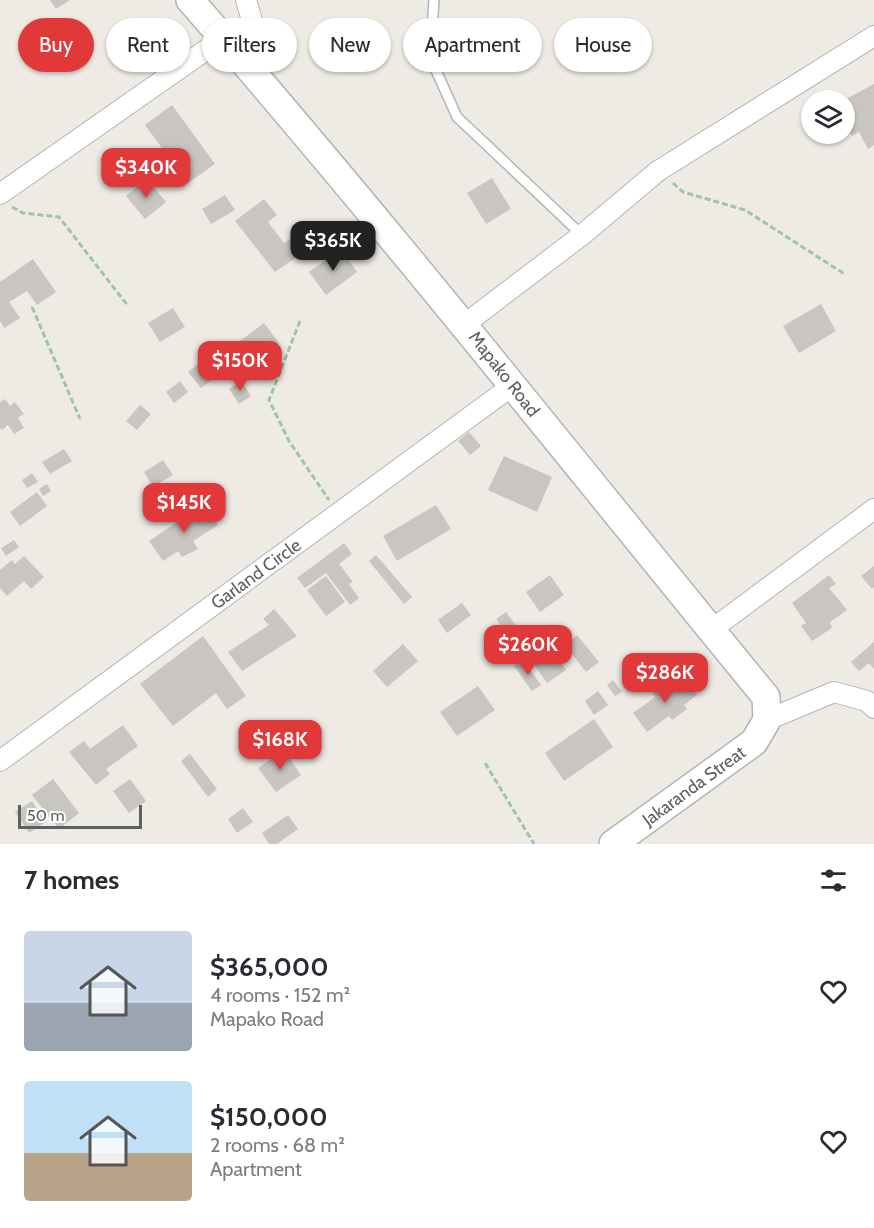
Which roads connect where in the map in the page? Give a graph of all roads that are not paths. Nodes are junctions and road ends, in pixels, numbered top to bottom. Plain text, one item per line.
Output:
1 (190, 0) edge
2 (246, 0) edge
3 (434, 0) edge
4 (206, 18) edge
5 (251, 18) edge
6 (874, 36) edge
7 (202, 63) edge
8 (253, 72) edge
9 (4, 199) edge
10 (582, 235) junction
11 (465, 324) junction
12 (512, 386) junction
13 (874, 508) edge
14 (711, 630) junction
15 (874, 708) edge
16 (767, 720) junction
17 (0, 761) edge
18 (613, 844) edge

1 - 4 street, Mapako Road
2 - 5 street
3 - 10 lane
6 - 10 street
7 - 9 street
8 - 11 street, Mapako Road
10 - 11 street
11 - 12 street, Mapako Road
12 - 14 street, Mapako Road
12 - 17 street, Garland Circle
13 - 14 street
14 - 16 street, Mapako Road
15 - 16 street
16 - 18 street, Jakaranda Streat

